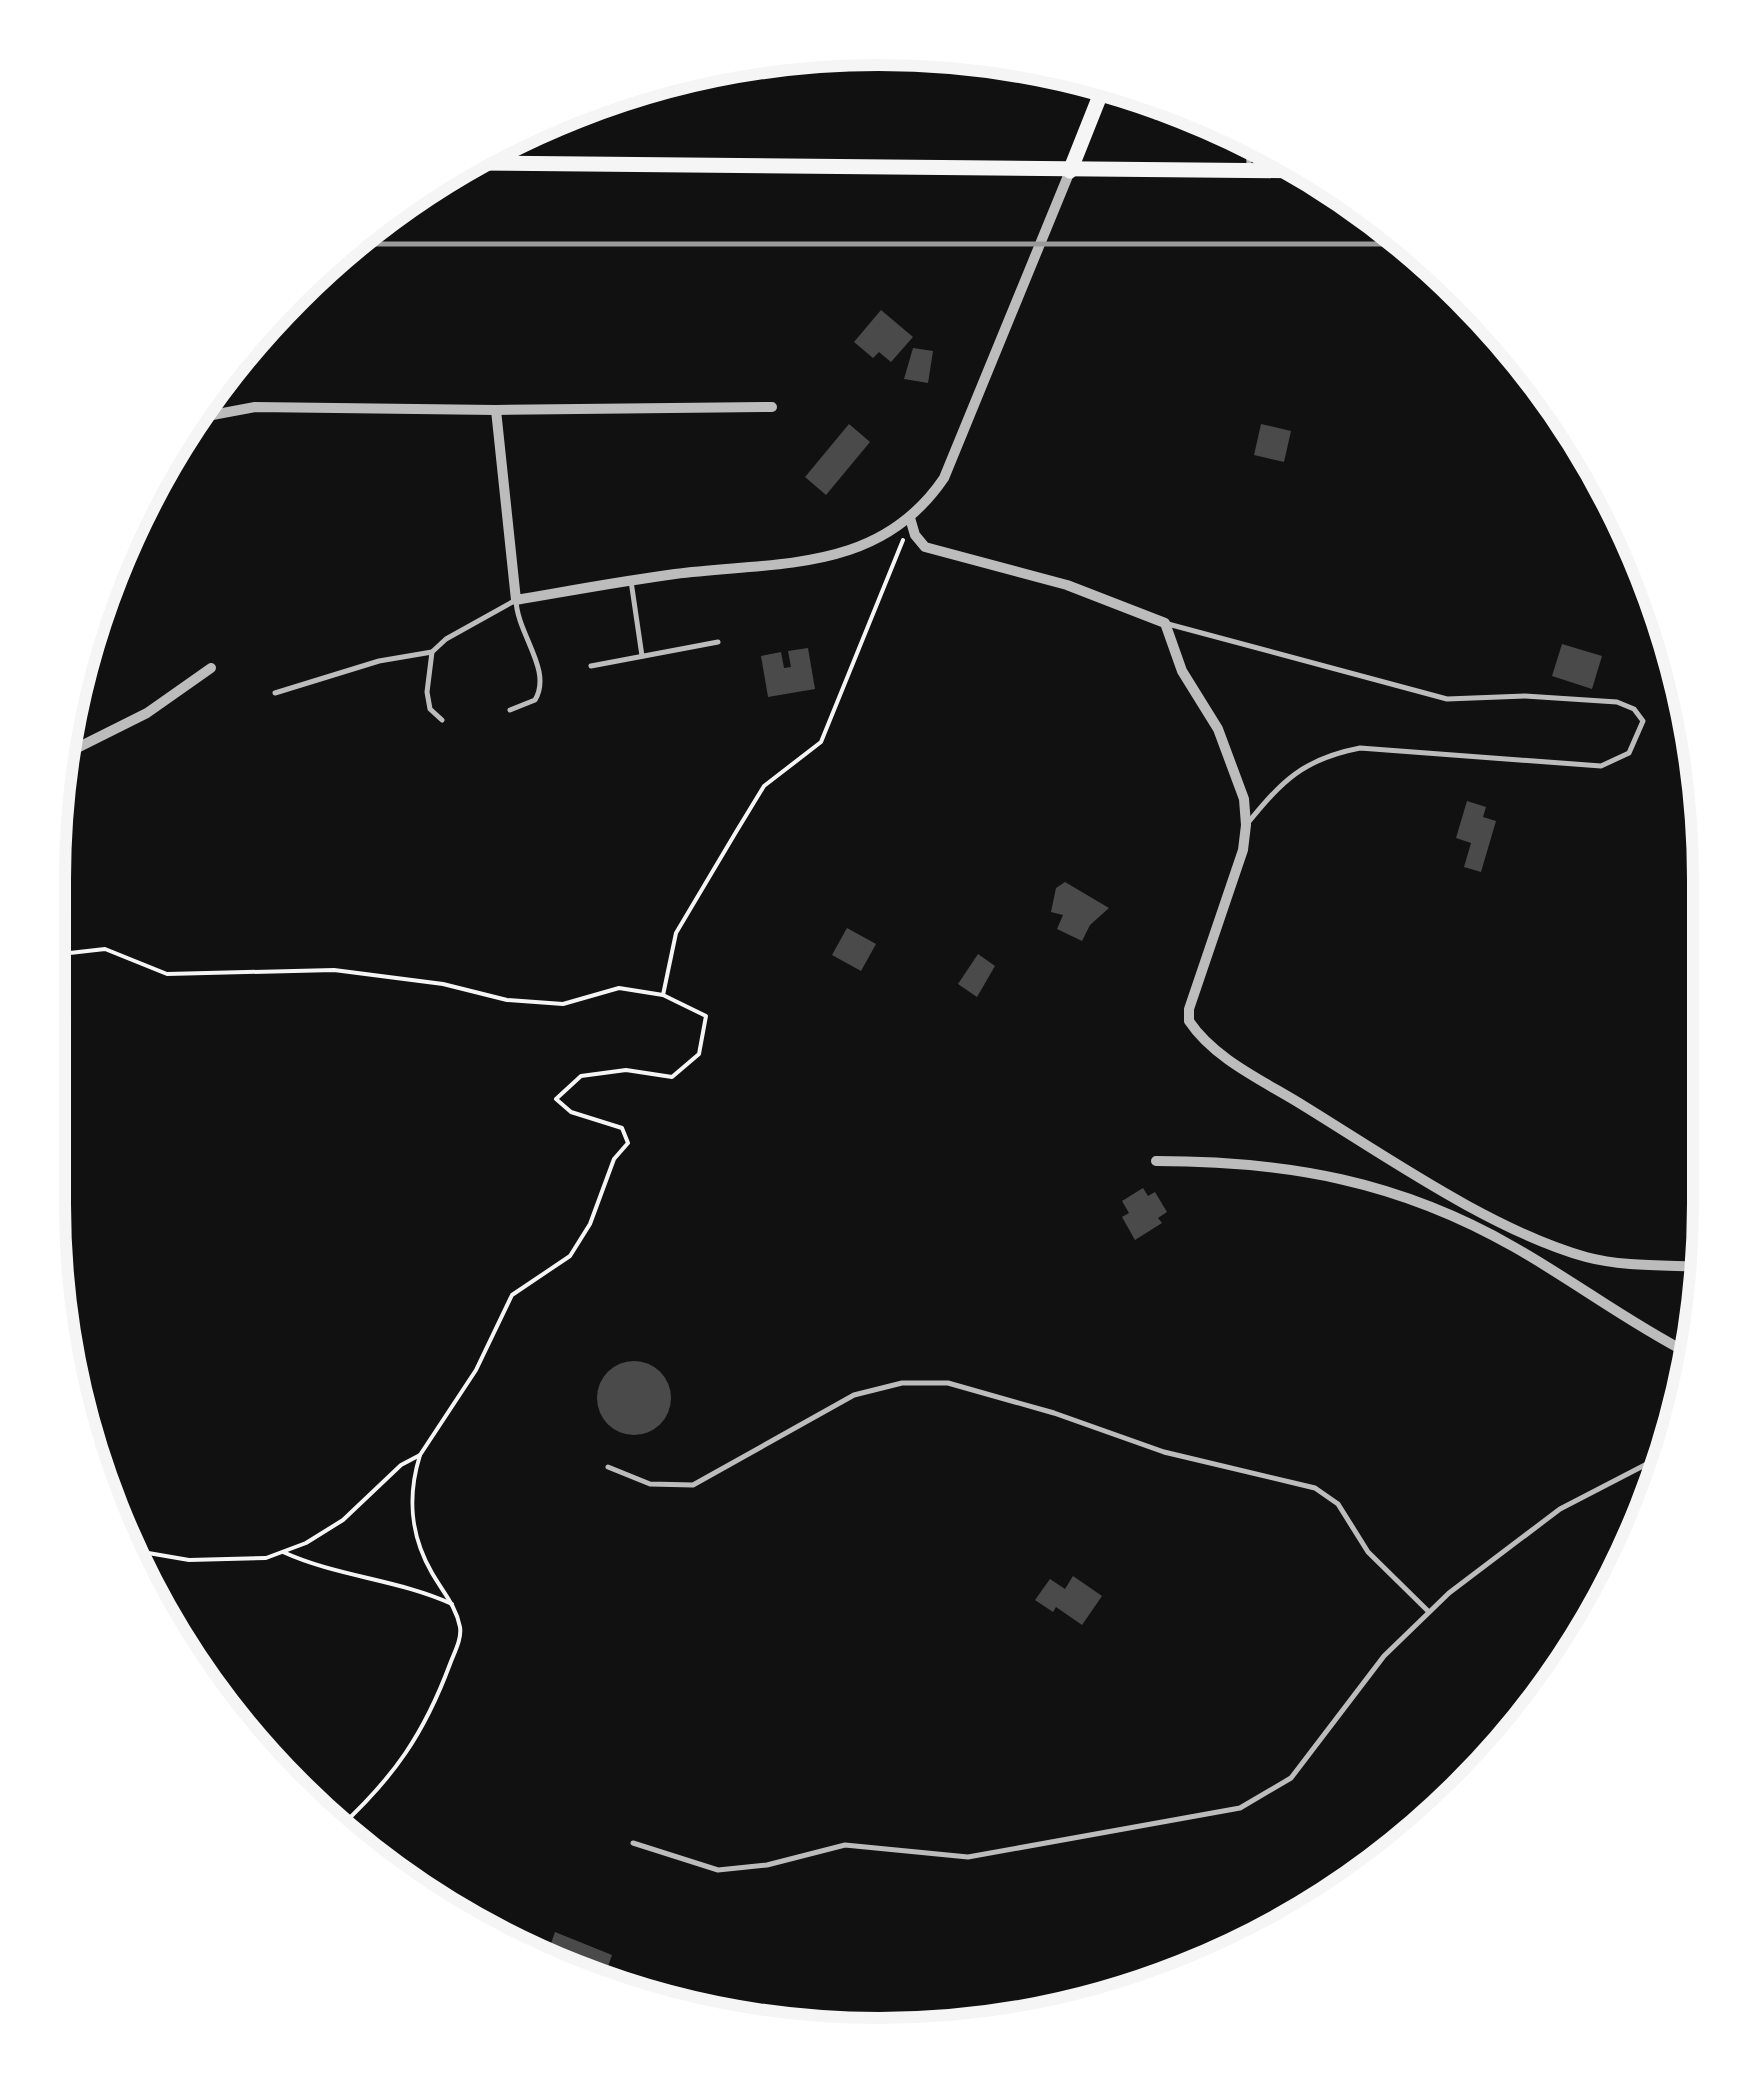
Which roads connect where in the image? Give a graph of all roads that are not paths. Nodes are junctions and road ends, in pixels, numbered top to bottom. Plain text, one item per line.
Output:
1 (1101, 96) edge
2 (1248, 154) edge
3 (491, 164) edge
4 (1070, 170) junction
5 (1249, 171) junction
6 (1281, 172) edge
7 (772, 406) dead end
8 (496, 410) junction
9 (211, 415) edge
10 (910, 518) junction
11 (631, 581) junction
12 (516, 600) junction
13 (1165, 623) junction
14 (718, 642) dead end
15 (432, 652) junction
16 (642, 656) junction
17 (591, 666) dead end
18 (211, 668) dead end
19 (275, 694) dead end
20 (510, 710) dead end
21 (442, 720) dead end
22 (76, 749) edge
23 (1246, 825) junction
24 (1156, 1161) dead end
25 (1690, 1266) edge
26 (1680, 1348) edge
27 (1651, 1462) edge
28 (608, 1466) dead end
29 (1428, 1611) junction
30 (633, 1843) dead end

1 - 4 main road
2 - 5 lane
3 - 4 main road
4 - 5 main road
4 - 10 street
5 - 6 main road
7 - 8 street
8 - 9 street
8 - 12 street
10 - 11 street
10 - 13 street
11 - 12 street
11 - 16 lane
12 - 15 lane
12 - 20 lane
13 - 23 street
13 - 23 lane
14 - 16 lane
15 - 19 lane
15 - 21 lane
16 - 17 lane
18 - 22 street
23 - 25 street
24 - 26 street
27 - 29 lane
28 - 29 lane
29 - 30 lane

